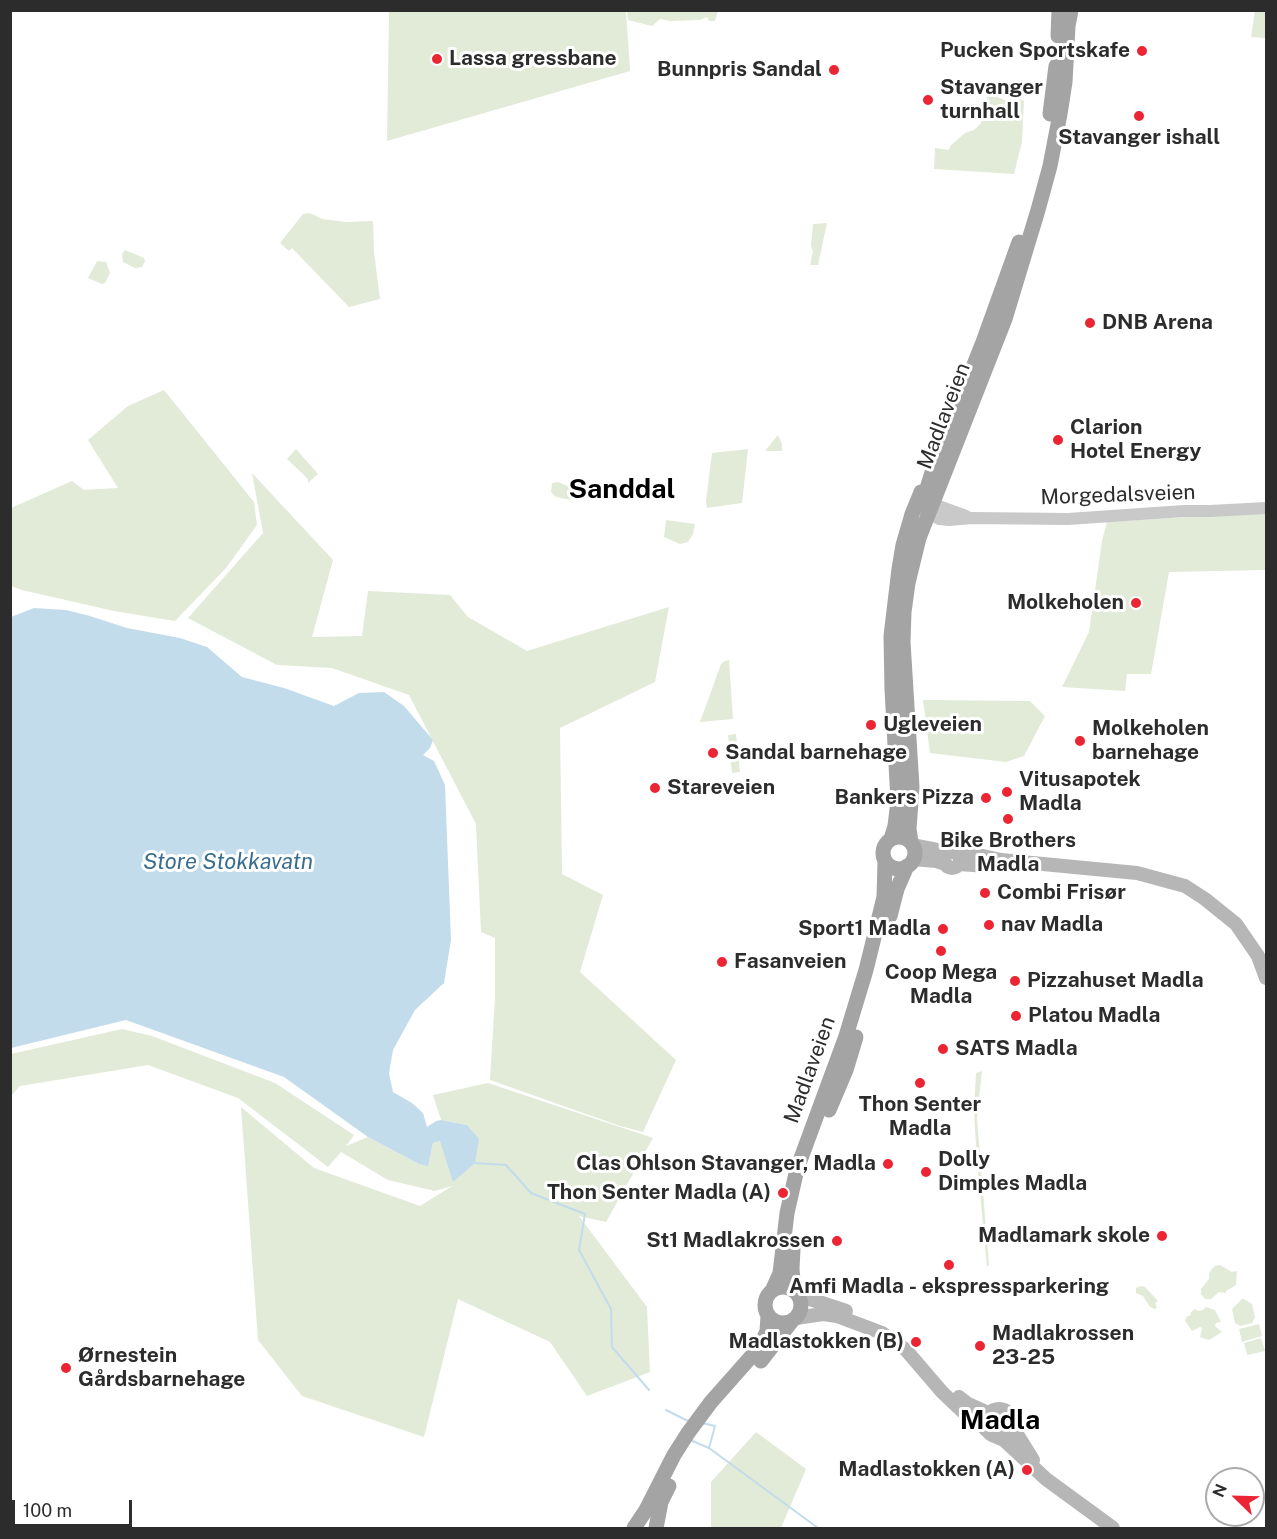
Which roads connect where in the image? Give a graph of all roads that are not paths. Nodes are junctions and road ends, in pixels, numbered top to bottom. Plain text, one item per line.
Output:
1 (1059, 10) edge
2 (1071, 10) edge
3 (935, 463) junction
4 (928, 508) junction
5 (1266, 508) edge
6 (898, 584) junction
7 (891, 838) junction
8 (911, 853) junction
9 (885, 862) junction
10 (1266, 978) edge
11 (772, 1291) junction
12 (796, 1293) junction
13 (768, 1316) junction
14 (794, 1320) junction
15 (744, 1372) junction
16 (988, 1413) junction
17 (1013, 1423) junction
18 (992, 1433) junction
19 (671, 1471) junction
20 (1046, 1479) junction
21 (634, 1528) edge
22 (656, 1528) edge
23 (1113, 1528) edge

1 - 3 main road, Madlaveien
2 - 4 main road, Madlaveien
3 - 4 main road, Madlaveien
3 - 6 main road, Madlaveien
4 - 5 street, Morgedalsveien
4 - 6 main road, Madlaveien
4 - 8 main road, Madlaveien
6 - 7 main road, Madlaveien
7 - 8 main road
7 - 9 main road
8 - 9 main road
8 - 10 main road
8 - 12 main road, Madlaveien
9 - 11 main road, Madlaveien
11 - 12 main road
11 - 13 main road
12 - 14 main road
12 - 16 main road
13 - 14 main road
13 - 15 main road
14 - 15 main road
14 - 18 main road
15 - 19 main road
16 - 17 main road
16 - 18 main road
17 - 18 main road
17 - 20 main road
18 - 20 main road
19 - 21 main road
19 - 22 main road
20 - 23 main road

